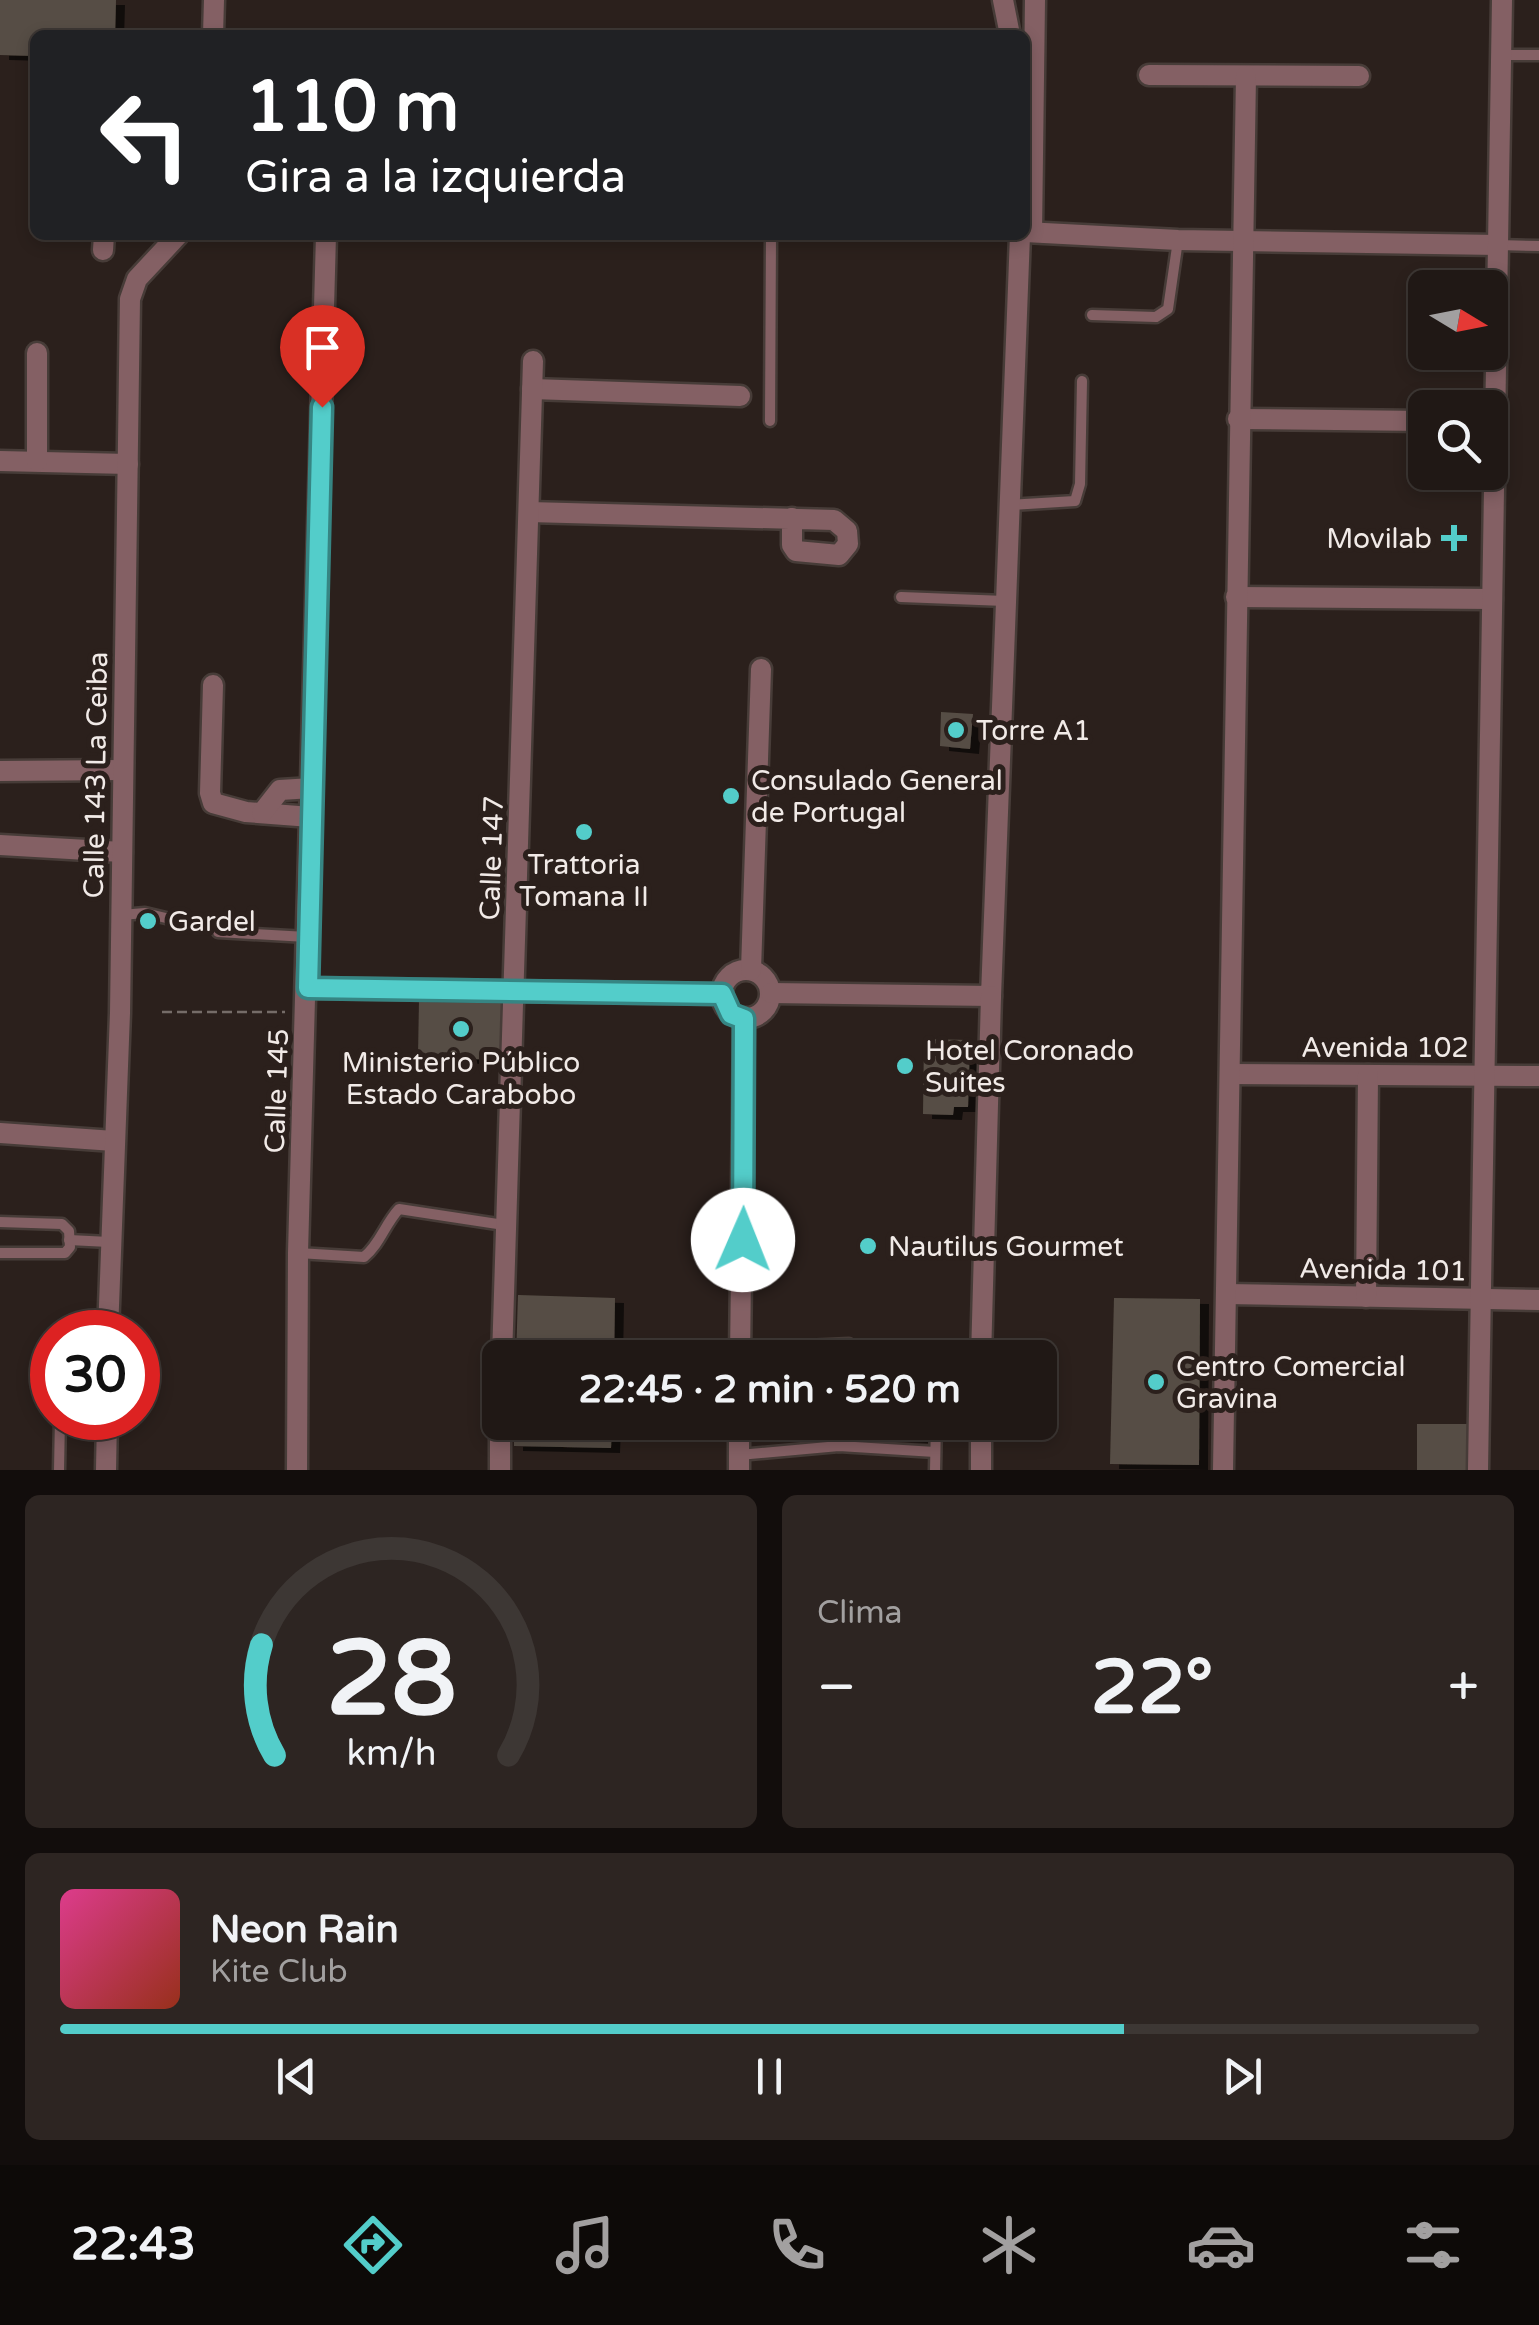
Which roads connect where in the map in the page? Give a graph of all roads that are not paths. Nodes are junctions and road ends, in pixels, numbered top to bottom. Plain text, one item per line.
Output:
1 (214, 0) edge
2 (1003, 0) edge
3 (1035, 0) edge
4 (1502, 0) edge
5 (214, 30) edge
6 (1009, 30) edge
7 (1501, 55) junction
8 (1539, 56) edge
9 (1149, 74) dead end
10 (1246, 76) junction
11 (1359, 76) dead end
12 (1030, 129) edge
13 (1030, 233) edge
14 (173, 240) edge
15 (326, 240) edge
16 (771, 240) edge
17 (1026, 240) edge
18 (1178, 240) junction
19 (1240, 241) junction
20 (1498, 245) junction
21 (1539, 246) edge
22 (1092, 316) dead end
23 (37, 353) dead end
24 (533, 360) dead end
25 (1082, 381) dead end
26 (532, 389) junction
27 (1493, 390) edge
28 (740, 396) dead end
29 (1238, 419) junction
30 (770, 420) dead end
31 (1408, 422) edge
32 (0, 461) edge
33 (37, 461) junction
34 (128, 464) junction
35 (1492, 490) edge
36 (1009, 505) junction
37 (529, 512) junction
38 (792, 518) dead end
39 (1236, 596) junction
40 (902, 597) dead end
41 (1492, 599) junction
42 (1006, 601) junction
43 (760, 669) dead end
44 (213, 685) dead end
45 (122, 770) junction
46 (0, 772) edge
47 (312, 788) junction
48 (262, 813) junction
49 (311, 817) junction
50 (0, 845) edge
51 (122, 852) junction
52 (120, 915) junction
53 (191, 924) dead end
54 (218, 932) dead end
55 (308, 938) junction
56 (750, 970) junction
57 (308, 988) junction
58 (771, 993) junction
59 (514, 994) junction
60 (722, 994) junction
61 (991, 996) junction
62 (744, 1019) junction
63 (1230, 1074) junction
64 (1368, 1074) junction
65 (1484, 1075) junction
66 (1539, 1076) edge
67 (0, 1133) edge
68 (114, 1141) junction
69 (0, 1222) edge
70 (504, 1225) junction
71 (70, 1240) junction
72 (109, 1242) junction
73 (0, 1254) edge
74 (298, 1254) junction
75 (1227, 1294) junction
76 (1366, 1297) junction
77 (1479, 1298) junction
78 (1539, 1300) edge
79 (108, 1310) edge
80 (502, 1340) edge
81 (740, 1340) edge
82 (981, 1340) edge
83 (60, 1440) edge
84 (107, 1440) edge
85 (500, 1440) edge
86 (843, 1440) edge
87 (936, 1440) edge
88 (982, 1440) edge
89 (839, 1446) junction
90 (936, 1452) junction
91 (739, 1463) edge
92 (60, 1470) edge
93 (106, 1470) edge
94 (297, 1470) edge
95 (500, 1470) edge
96 (935, 1470) edge
97 (982, 1470) edge
98 (1223, 1470) edge
99 (1478, 1470) edge

1 - 5 street
2 - 6 street
3 - 12 street
4 - 7 street
7 - 8 lane
7 - 20 street
9 - 10 street
10 - 11 street
10 - 19 street
13 - 18 street
14 - 34 street, Calle 143 La Ceiba
15 - 47 street, Calle 145
16 - 30 lane
17 - 36 street
18 - 19 street
18 - 22 lane
19 - 20 street
19 - 29 street
20 - 21 lane
20 - 27 street
23 - 33 street
24 - 26 street, Calle 147
25 - 36 lane
26 - 28 street
26 - 37 street, Calle 147
29 - 31 street
29 - 39 street
32 - 33 street
33 - 34 street
34 - 45 street, Calle 143 La Ceiba
35 - 41 street
36 - 42 street
37 - 38 street
37 - 59 street, Calle 147
39 - 41 street
39 - 63 street
40 - 42 lane
41 - 65 street
42 - 61 street
43 - 56 street
44 - 48 street
45 - 46 street
45 - 51 street, Calle 143 La Ceiba
47 - 48 street
47 - 49 street, Calle 145
48 - 49 street
49 - 55 street, Calle 145
50 - 51 street
51 - 52 street, Calle 143 La Ceiba
52 - 53 lane
52 - 68 street, Calle 143 La Ceiba
54 - 55 lane
55 - 57 street, Calle 145
56 - 58 street
56 - 60 street
57 - 59 street
57 - 74 street, Calle 145
58 - 61 street
58 - 62 street
59 - 60 street
59 - 70 street, Calle 147
60 - 62 street
61 - 82 street
62 - 81 street
63 - 64 street, Avenida 102
63 - 75 street
64 - 65 street, Avenida 102
64 - 76 street
65 - 66 street, Avenida 102
65 - 77 street
67 - 68 street
68 - 72 street, Calle 143 La Ceiba
69 - 71 lane
70 - 74 lane
70 - 80 street, Calle 147
71 - 72 lane
71 - 73 lane
72 - 79 street, Calle 143 La Ceiba
74 - 94 street, Calle 145
75 - 76 street, Avenida 101
75 - 98 street
76 - 77 street, Avenida 101
77 - 78 street, Avenida 101
77 - 99 street
83 - 92 lane
84 - 93 street
85 - 95 street
86 - 89 lane
87 - 90 lane
88 - 97 street
89 - 90 lane
89 - 91 lane
90 - 96 lane

